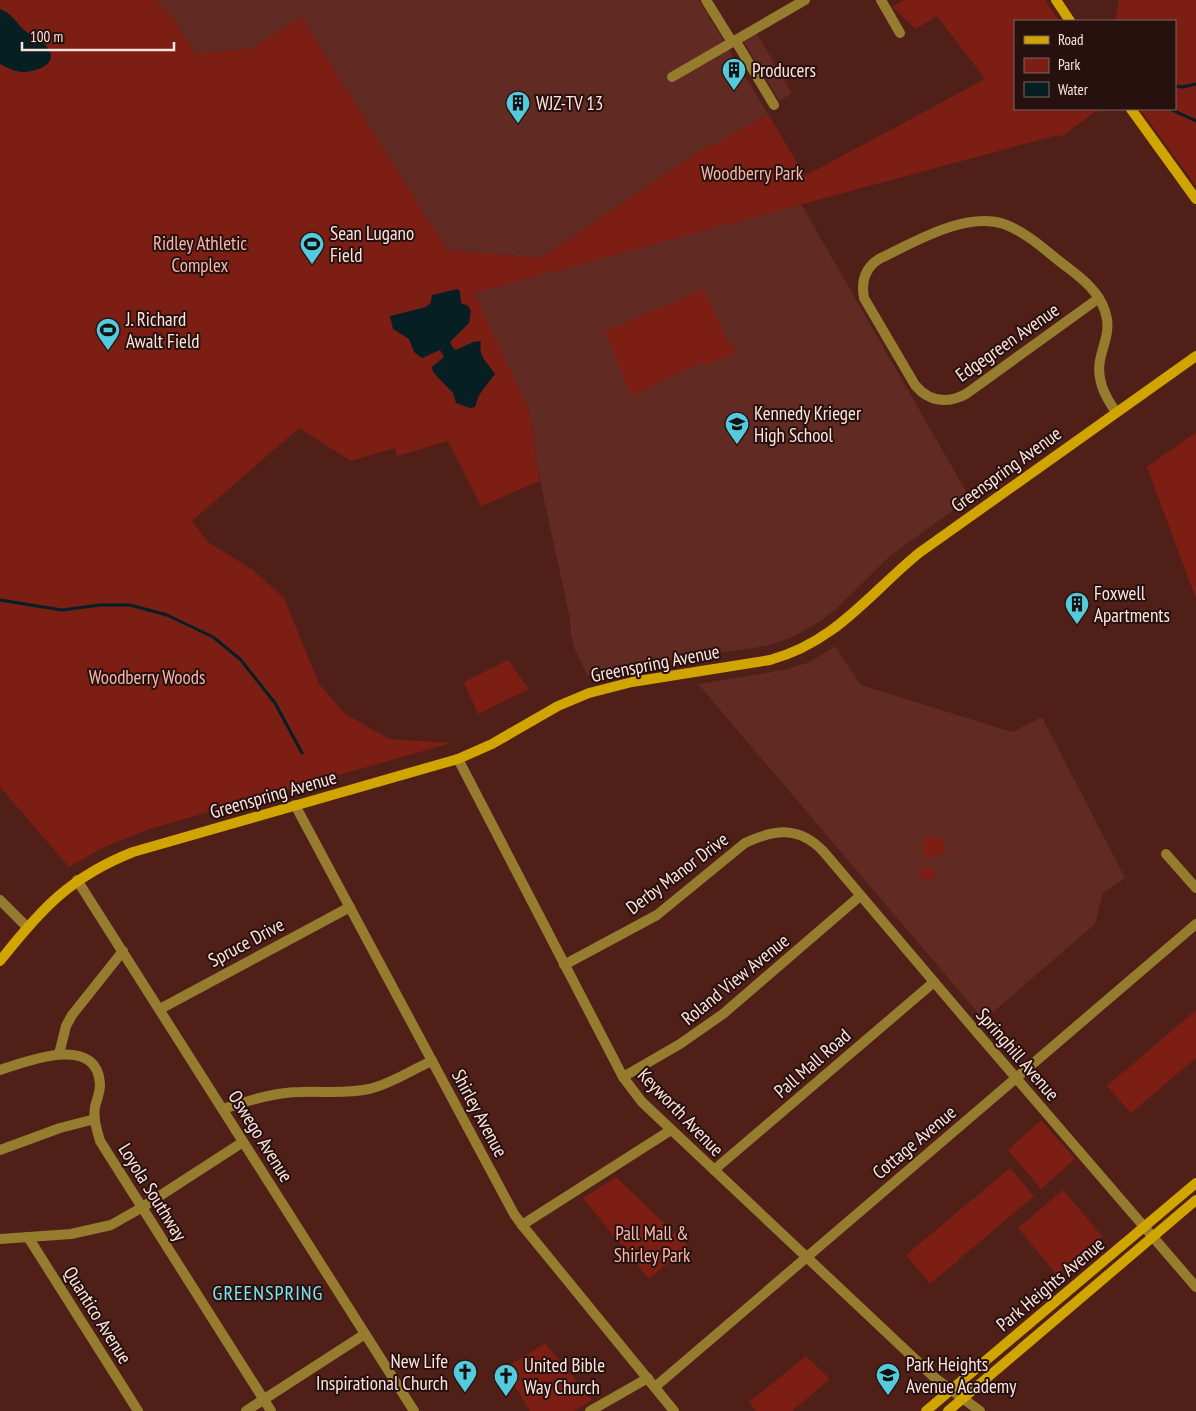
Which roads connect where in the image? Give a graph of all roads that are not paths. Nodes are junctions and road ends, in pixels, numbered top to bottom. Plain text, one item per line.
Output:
1 (706, 0) edge
2 (806, 0) edge
3 (881, 0) edge
4 (1056, 0) edge
5 (1069, 20) edge
6 (900, 32) dead end
7 (734, 41) junction
8 (672, 76) dead end
9 (774, 105) dead end
10 (1132, 110) edge
11 (1196, 198) edge
12 (1099, 298) junction
13 (1196, 356) edge
14 (1116, 412) junction
15 (458, 759) junction
16 (295, 805) junction
17 (815, 843) joint
18 (1166, 854) dead end
19 (78, 880) junction
20 (1196, 888) edge
21 (860, 896) junction
22 (0, 900) edge
23 (350, 907) junction
24 (1196, 924) edge
25 (27, 927) junction
26 (123, 951) junction
27 (0, 961) edge
28 (564, 965) junction
29 (934, 982) junction
30 (160, 1009) junction
31 (59, 1054) junction
32 (432, 1061) junction
33 (0, 1070) edge
34 (623, 1077) junction
35 (1017, 1078) junction
36 (223, 1109) junction
37 (95, 1119) junction
38 (671, 1130) junction
39 (243, 1142) junction
40 (0, 1150) edge
41 (714, 1170) junction
42 (1196, 1183) edge
43 (1196, 1200) edge
44 (141, 1208) junction
45 (522, 1226) junction
46 (1144, 1227) junction
47 (28, 1237) junction
48 (1153, 1237) junction
49 (0, 1239) edge
50 (806, 1257) junction
51 (1196, 1287) edge
52 (365, 1334) junction
53 (648, 1378) junction
54 (655, 1387) junction
55 (951, 1390) junction
56 (964, 1398) junction
57 (264, 1400) junction
58 (138, 1411) edge
59 (246, 1411) edge
60 (270, 1411) edge
61 (414, 1411) edge
62 (590, 1411) edge
63 (674, 1411) edge
64 (926, 1411) edge
65 (948, 1411) edge
66 (980, 1411) edge

1 - 7 street
2 - 7 street
3 - 6 street
4 - 5 main road
7 - 8 street
7 - 9 street
10 - 11 main road
12 - 12 street, Edgegreen Avenue
12 - 14 street
13 - 14 main road, Greenspring Avenue
14 - 15 main road, Greenspring Avenue
15 - 16 main road, Greenspring Avenue
15 - 28 street, Keyworth Avenue
16 - 19 main road, Greenspring Avenue
16 - 23 street, Shirley Avenue
17 - 21 street, Springhill Avenue
17 - 28 street, Derby Manor Drive
18 - 20 street
19 - 25 main road, Greenspring Avenue
19 - 26 street, Oswego Avenue
21 - 29 street, Springhill Avenue
21 - 34 street, Roland View Avenue
22 - 25 street
23 - 30 street, Spruce Drive
23 - 32 street, Shirley Avenue
24 - 35 street, Cottage Avenue
25 - 27 main road, Greenspring Avenue
26 - 30 street, Oswego Avenue
26 - 31 street
28 - 34 street, Keyworth Avenue
29 - 35 street, Springhill Avenue
29 - 41 street, Pall Mall Road
30 - 36 street, Oswego Avenue
31 - 33 street, Loyola Southway
31 - 37 street, Loyola Southway
32 - 36 street
32 - 45 street, Shirley Avenue
34 - 38 street, Keyworth Avenue
35 - 46 street, Springhill Avenue
35 - 50 street, Cottage Avenue
36 - 39 street, Oswego Avenue
37 - 40 street
37 - 44 street, Loyola Southway
38 - 41 street, Keyworth Avenue
38 - 45 street
39 - 44 street
39 - 52 street, Oswego Avenue
41 - 50 street, Keyworth Avenue
42 - 46 main road, Park Heights Avenue
43 - 48 main road, Park Heights Avenue
44 - 47 street
44 - 57 street, Loyola Southway
45 - 53 street, Shirley Avenue
46 - 48 street, Springhill Avenue
46 - 55 main road, Park Heights Avenue
47 - 49 street
47 - 58 street, Quantico Avenue
48 - 51 street, Springhill Avenue
48 - 56 main road, Park Heights Avenue
50 - 54 street, Cottage Avenue
50 - 55 street, Keyworth Avenue
52 - 57 street
52 - 61 street, Oswego Avenue
53 - 54 street, Shirley Avenue
53 - 62 street
54 - 63 street, Shirley Avenue
55 - 56 street, Keyworth Avenue
55 - 64 main road, Park Heights Avenue
56 - 65 main road, Park Heights Avenue
56 - 66 street, Keyworth Avenue
57 - 59 street
57 - 60 street, Loyola Southway

